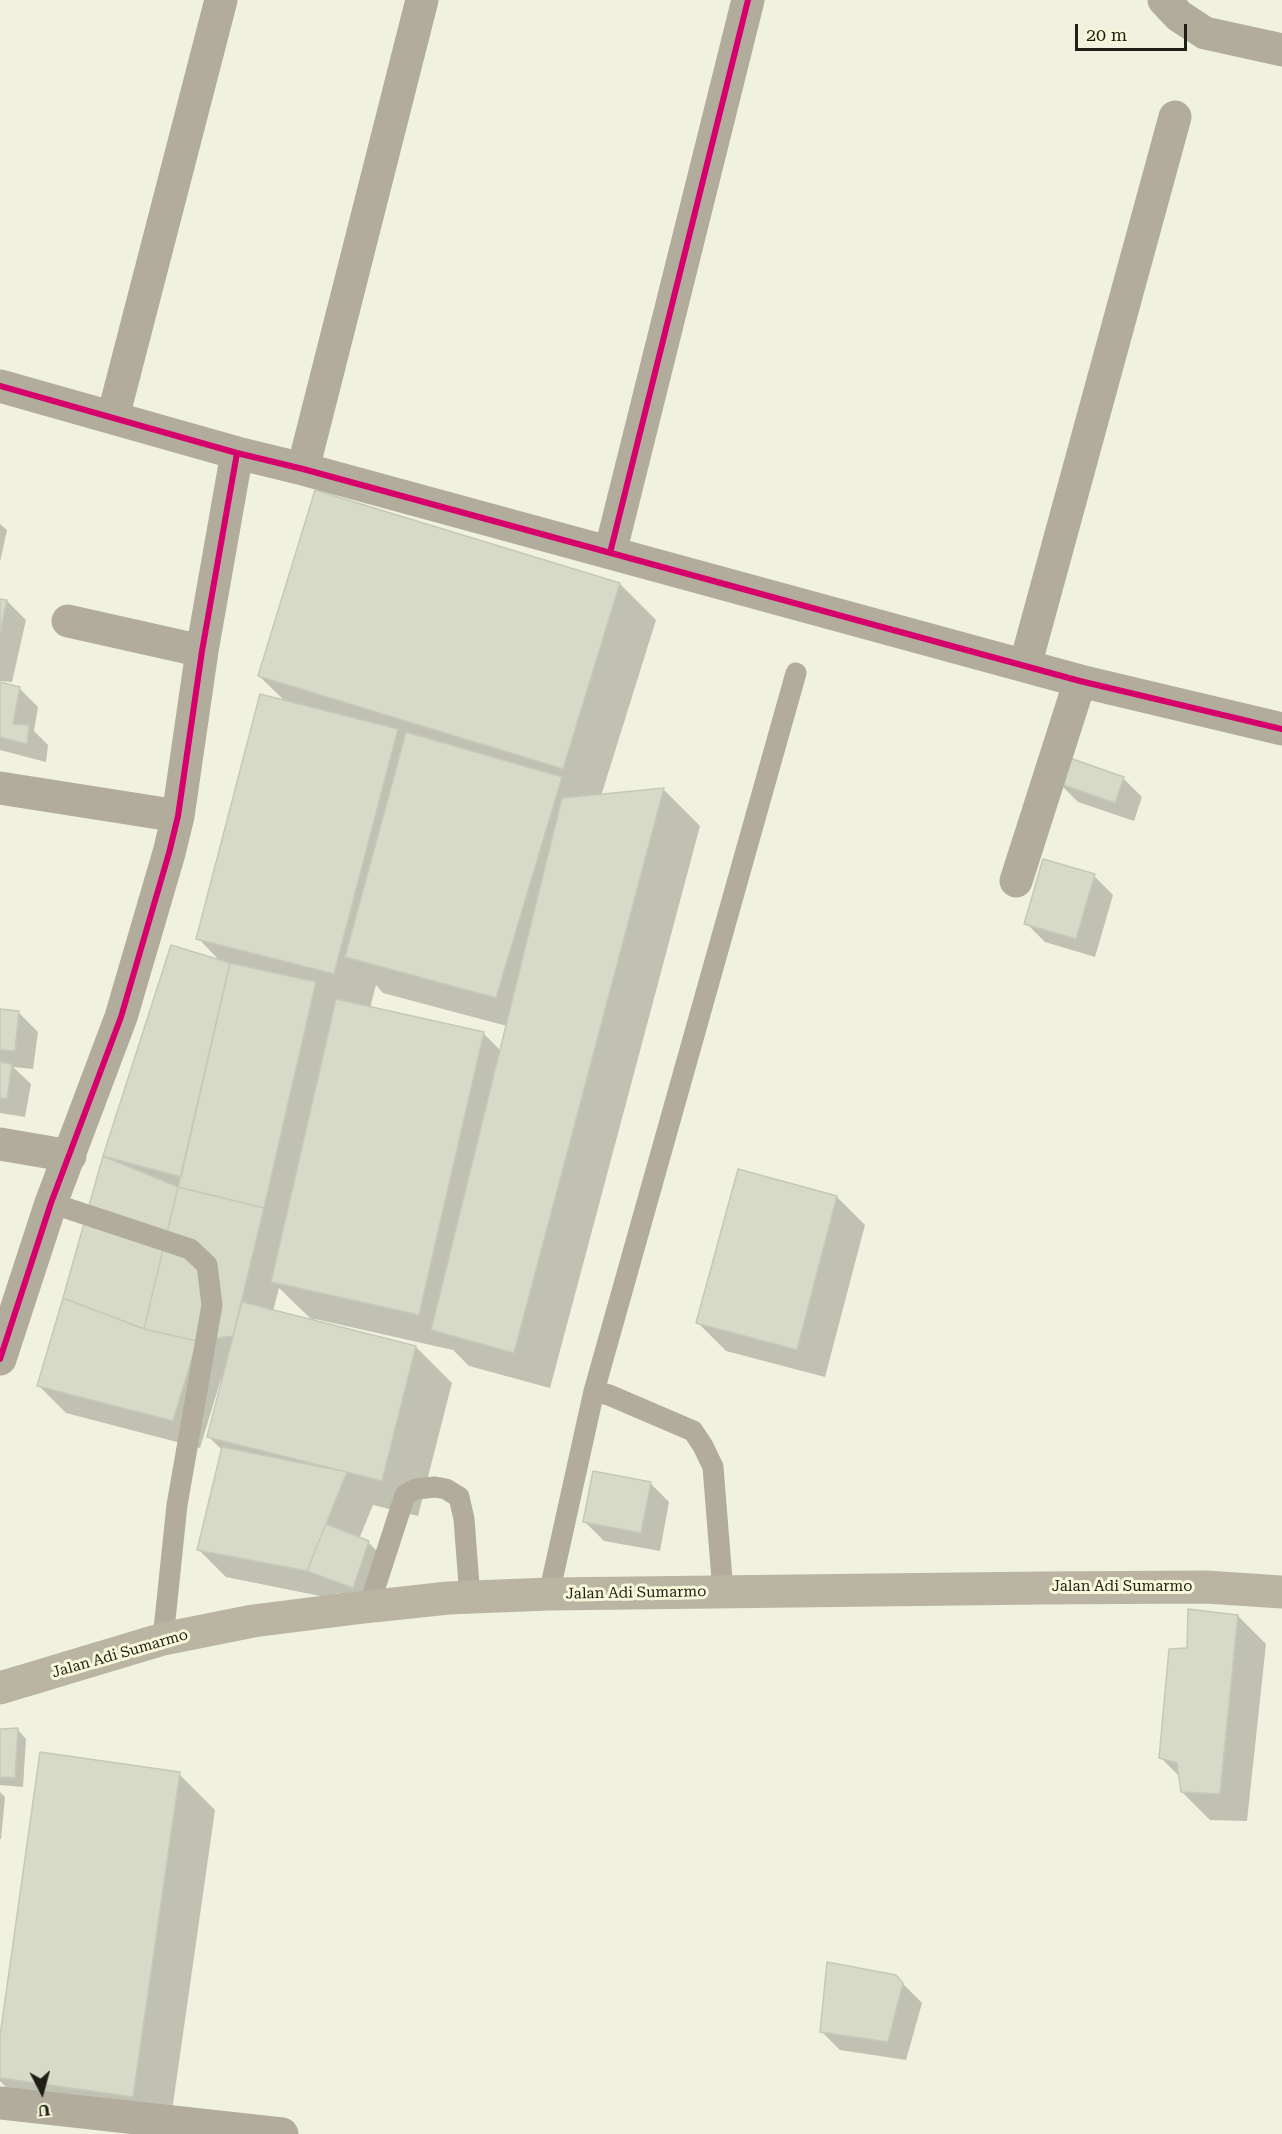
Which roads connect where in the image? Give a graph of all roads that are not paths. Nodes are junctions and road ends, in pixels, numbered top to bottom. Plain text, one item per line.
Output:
1 (221, 0) edge
2 (422, 0) edge
3 (748, 0) edge
4 (1164, 0) edge
5 (1282, 50) edge
6 (1175, 117) dead end
7 (0, 386) edge
8 (113, 417) junction
9 (237, 453) junction
10 (303, 469) junction
11 (610, 553) junction
12 (68, 621) dead end
13 (202, 651) junction
14 (1025, 666) junction
15 (796, 673) dead end
16 (1080, 681) junction
17 (1282, 729) edge
18 (0, 788) edge
19 (178, 816) junction
20 (1016, 881) dead end
21 (0, 1144) edge
22 (70, 1156) junction
23 (51, 1203) junction
24 (0, 1359) edge
25 (594, 1391) junction
26 (723, 1592) junction
27 (1282, 1592) edge
28 (549, 1594) junction
29 (470, 1598) junction
30 (369, 1606) junction
31 (163, 1639) junction
32 (0, 1688) edge
33 (0, 2103) edge
34 (282, 2134) edge

1 - 8 street
2 - 10 street
3 - 11 street
4 - 5 street
6 - 14 street
7 - 8 street
8 - 9 street
9 - 10 street
9 - 13 street
10 - 11 street
11 - 14 street
12 - 13 street
13 - 19 street
14 - 16 street
15 - 25 lane
16 - 17 street
16 - 20 street
18 - 19 street
19 - 22 street
21 - 22 street
22 - 23 street
23 - 24 street
23 - 31 lane
25 - 26 lane
25 - 28 lane
26 - 27 main road, Jalan Adi Sumarmo
26 - 28 main road, Jalan Adi Sumarmo
28 - 29 main road, Jalan Adi Sumarmo
29 - 30 main road, Jalan Adi Sumarmo
29 - 30 lane
30 - 31 main road, Jalan Adi Sumarmo
31 - 32 main road, Jalan Adi Sumarmo
33 - 34 street

